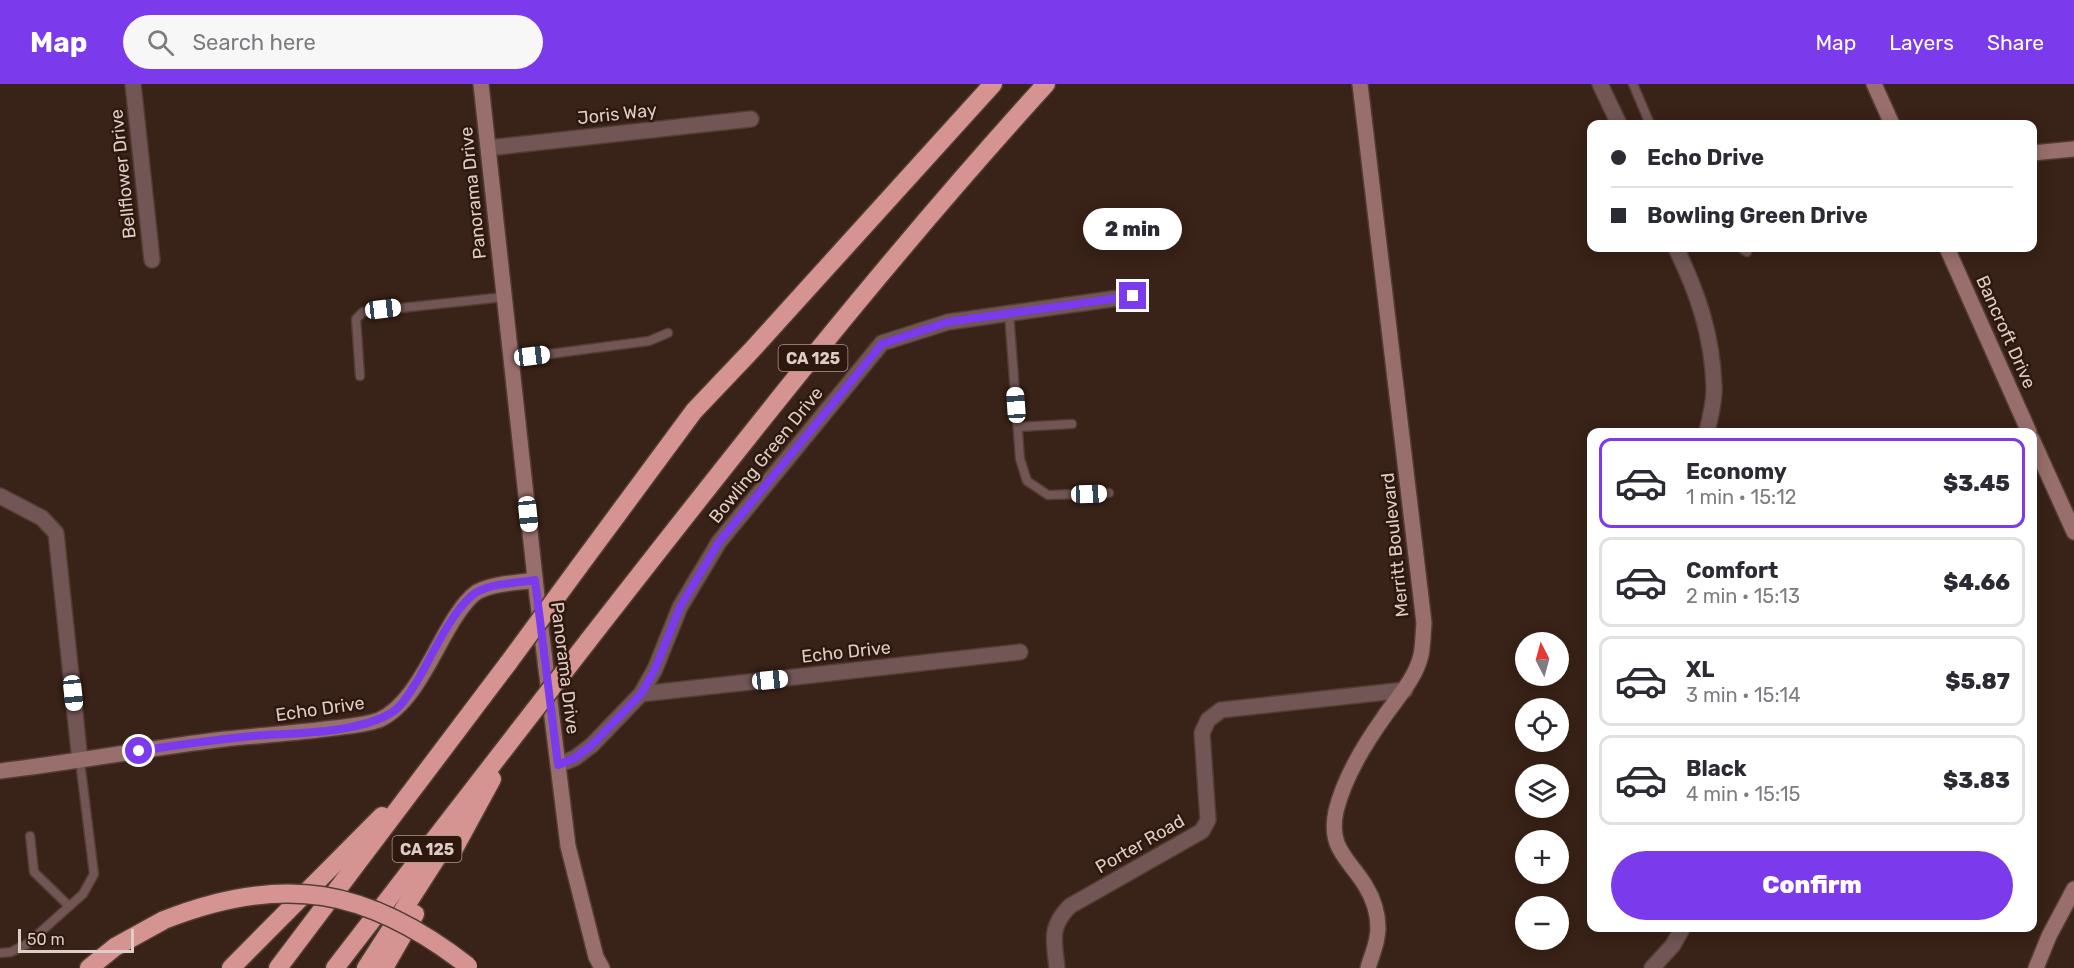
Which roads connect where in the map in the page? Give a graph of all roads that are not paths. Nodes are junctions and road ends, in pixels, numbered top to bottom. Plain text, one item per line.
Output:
1 (133, 84) edge
2 (481, 84) edge
3 (993, 84) edge
4 (1046, 84) edge
5 (1360, 84) edge
6 (1600, 84) edge
7 (1633, 84) edge
8 (1874, 84) edge
9 (751, 119) dead end
10 (1617, 120) edge
11 (1648, 120) edge
12 (1890, 120) edge
13 (488, 148) junction
14 (2074, 149) edge
15 (2037, 153) edge
16 (1679, 252) edge
17 (1949, 252) edge
18 (152, 260) dead end
19 (1133, 296) dead end
20 (504, 297) junction
21 (1010, 313) junction
22 (668, 333) dead end
23 (511, 359) junction
24 (360, 376) dead end
25 (1072, 424) dead end
26 (1018, 428) junction
27 (1708, 428) edge
28 (2027, 428) edge
29 (2037, 450) edge
30 (1109, 493) dead end
31 (0, 496) edge
32 (2074, 532) edge
33 (535, 580) junction
34 (1020, 652) dead end
35 (1405, 690) junction
36 (641, 694) junction
37 (519, 729) junction
38 (80, 761) junction
39 (434, 764) junction
40 (558, 765) junction
41 (0, 771) edge
42 (30, 836) dead end
43 (2074, 889) edge
44 (69, 906) junction
45 (1680, 932) edge
46 (0, 953) edge
47 (469, 967) edge
48 (89, 968) edge
49 (231, 968) edge
50 (278, 968) edge
51 (335, 968) edge
52 (366, 968) edge
53 (384, 968) edge
54 (602, 968) edge
55 (1057, 968) edge
56 (1368, 968) edge
57 (1652, 968) edge
58 (2036, 968) edge

1 - 18 street, Bellflower Drive
2 - 13 street, Panorama Drive
3 - 39 highway, CA 125, bridge
4 - 37 highway, CA 125, bridge
5 - 35 street, Merritt Boulevard
6 - 10 street
7 - 11 lane
8 - 12 street
9 - 13 street, Joris Way
13 - 20 street, Panorama Drive
14 - 15 street
16 - 27 street
17 - 28 street, Bancroft Drive
19 - 21 street, Bowling Green Drive
20 - 23 street, Panorama Drive
20 - 24 lane
21 - 26 lane
21 - 36 street, Bowling Green Drive
22 - 23 lane
23 - 33 street, Panorama Drive
25 - 26 lane
26 - 30 lane
29 - 32 street
31 - 38 street
33 - 38 street, Echo Drive
33 - 40 street, Panorama Drive
34 - 36 street, Echo Drive
35 - 55 street, Porter Road
35 - 56 street, Merritt Boulevard
36 - 40 street, Bowling Green Drive
37 - 51 highway, CA 125
37 - 52 highway
37 - 53 highway
38 - 41 street, Echo Drive
38 - 44 lane
39 - 49 highway
39 - 50 highway, CA 125
40 - 54 street, Panorama Drive
42 - 44 lane
43 - 58 street
44 - 46 lane
45 - 57 street
47 - 48 highway, bridge

